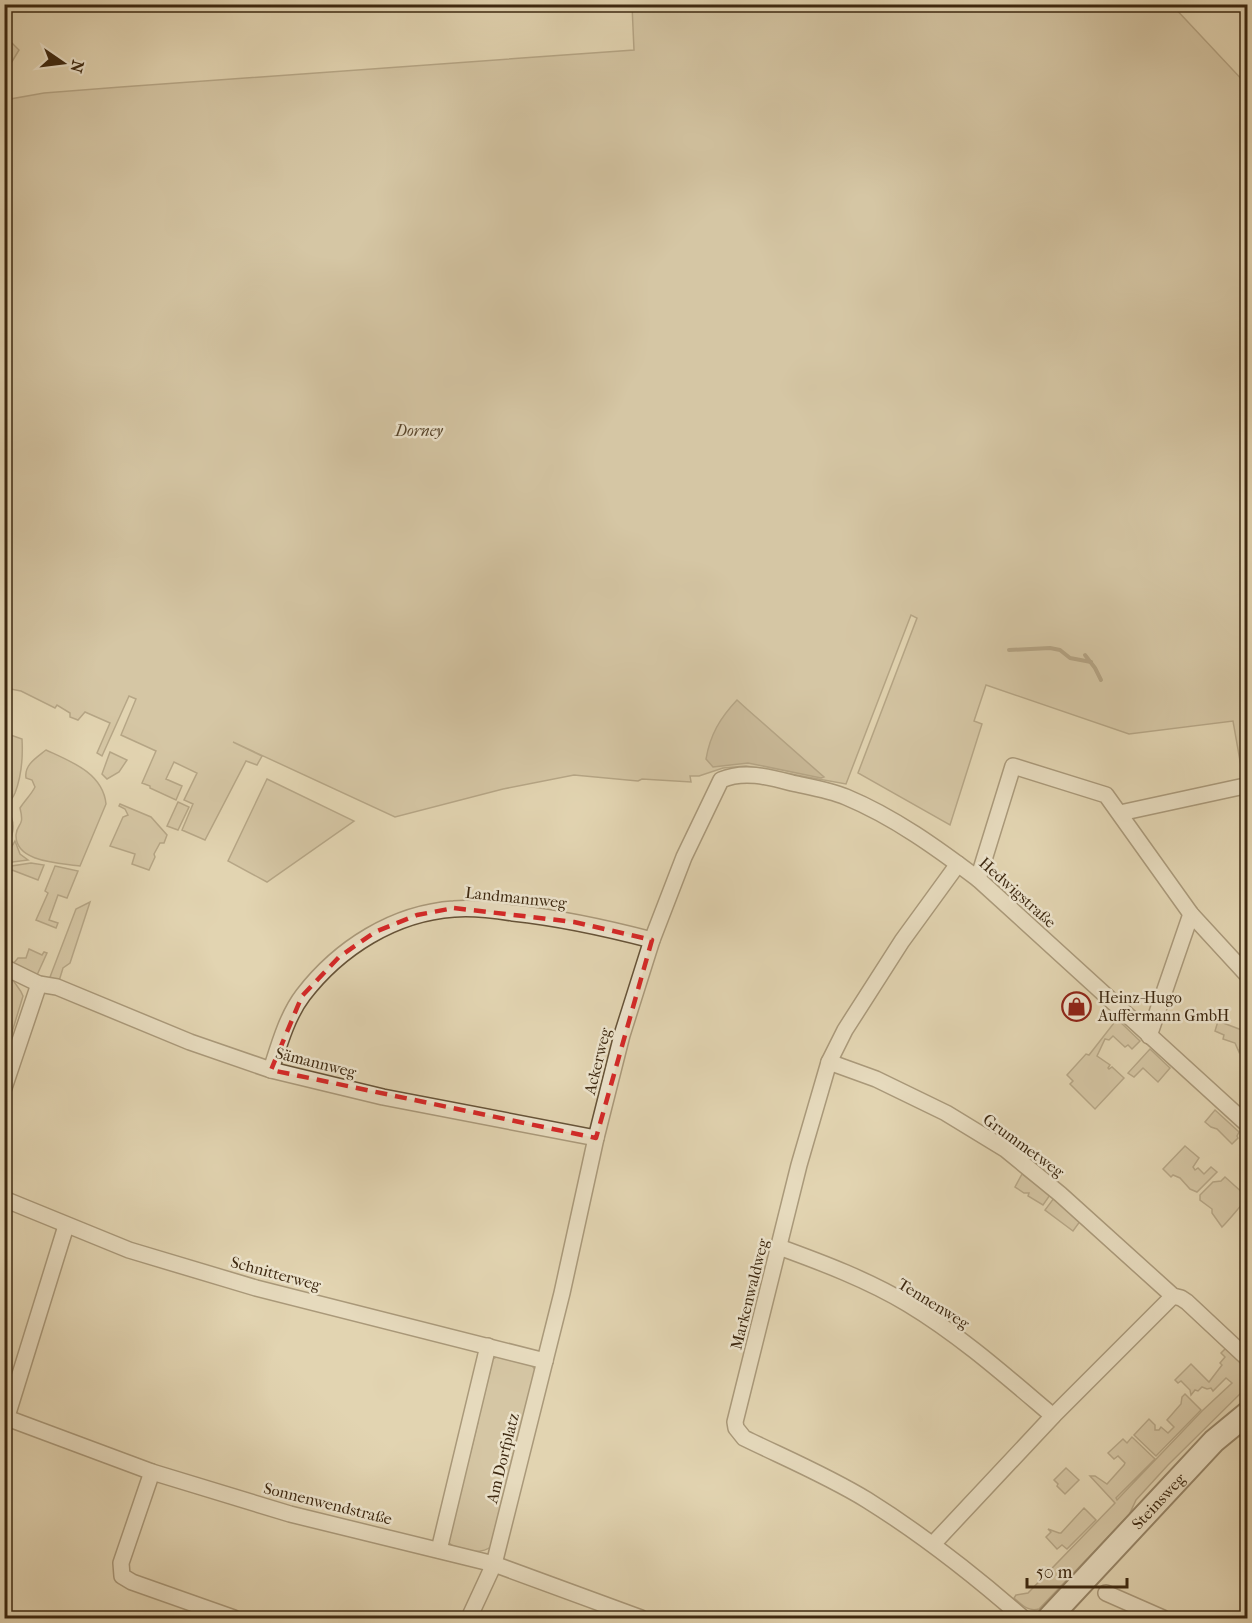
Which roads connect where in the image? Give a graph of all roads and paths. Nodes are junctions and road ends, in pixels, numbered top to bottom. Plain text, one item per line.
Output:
1 (718, 782) joint
2 (1240, 787) dead end
3 (1120, 813) junction
4 (958, 864) junction
5 (978, 879) junction
6 (1191, 914) junction
7 (652, 940) junction
8 (4, 968) edge
9 (1248, 976) edge
10 (39, 984) junction
11 (1149, 1036) junction
12 (829, 1062) junction
13 (271, 1070) junction
14 (4, 1088) edge
15 (1248, 1125) edge
16 (596, 1138) junction
17 (4, 1200) edge
18 (66, 1226) junction
19 (779, 1247) junction
20 (1173, 1296) junction
21 (488, 1346) junction
22 (1248, 1359) edge
23 (545, 1360) junction
24 (1248, 1413) edge
25 (1053, 1416) junction
26 (6, 1422) edge
27 (152, 1472) junction
28 (933, 1544) junction
29 (440, 1550) junction
30 (494, 1564) junction
31 (1106, 1593) dead end
32 (234, 1618) edge
33 (469, 1618) edge
34 (641, 1618) edge
35 (1023, 1618) edge
36 (1049, 1618) edge
37 (1163, 1618) edge

1 - 4 street, Hedwigstraße
1 - 7 street, Ackerweg
2 - 3 street
3 - 5 street
3 - 6 street
4 - 5 street, Hedwigstraße
4 - 12 street, Markenwaldweg
5 - 11 street, Hedwigstraße
6 - 9 street
6 - 11 street
7 - 13 street, Landmannweg
7 - 16 street, Ackerweg
8 - 10 street, Sämannweg
10 - 13 street, Sämannweg
10 - 14 street
11 - 15 street, Hedwigstraße
12 - 19 street, Markenwaldweg
12 - 20 street, Grummetweg
13 - 16 street, Sämannweg
16 - 23 street, Ackerweg
17 - 18 street, Schnitterweg
18 - 21 street, Schnitterweg
18 - 26 street
19 - 25 street, Tennenweg
19 - 28 street, Markenwaldweg
20 - 22 street, Grummetweg
20 - 25 street
21 - 23 street, Schnitterweg
21 - 29 street
23 - 30 street, Am Dorfplatz
24 - 36 main road, Steinsweg
25 - 28 street
26 - 27 street, Sonnenwendstraße
27 - 29 street, Sonnenwendstraße
27 - 32 street
28 - 35 street, Markenwaldweg
29 - 30 street, Sonnenwendstraße
30 - 33 street, Am Dorfplatz
30 - 34 street, Sonnenwendstraße
31 - 37 street

